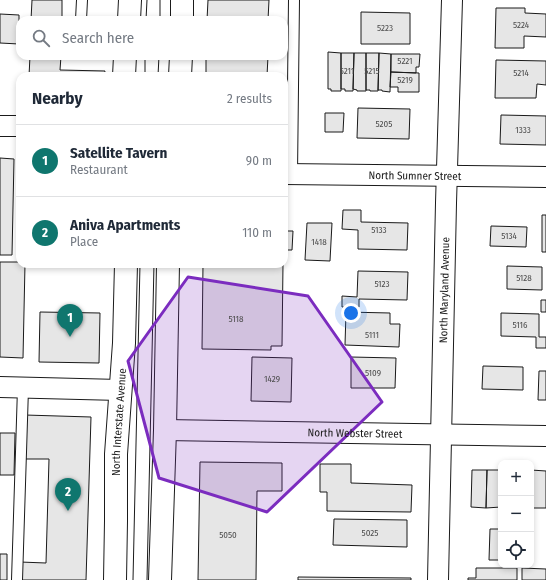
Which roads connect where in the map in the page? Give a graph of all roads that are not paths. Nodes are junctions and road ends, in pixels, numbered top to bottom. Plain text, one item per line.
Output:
1 (82, 0) edge
2 (130, 0) edge
3 (182, 0) edge
4 (294, 0) edge
5 (452, 0) edge
6 (82, 16) edge
7 (129, 16) edge
8 (182, 16) edge
9 (126, 60) edge
10 (181, 60) edge
11 (124, 72) edge
12 (180, 72) edge
13 (0, 126) edge
14 (16, 126) edge
15 (288, 174) edge
16 (447, 176) junction
17 (546, 178) edge
18 (126, 268) edge
19 (168, 268) edge
20 (0, 387) edge
21 (23, 388) junction
22 (120, 390) junction
23 (165, 430) junction
24 (441, 434) junction
25 (546, 436) edge
26 (17, 580) edge
27 (115, 580) edge
28 (160, 580) edge
29 (438, 580) edge

1 - 6 lane
2 - 7 street
3 - 8 street
4 - 15 lane
5 - 16 street, North Maryland Avenue
9 - 11 street
10 - 12 street
13 - 14 street
15 - 16 street, North Sumner Street
16 - 17 street, North Sumner Street
16 - 24 street, North Maryland Avenue
18 - 22 street, North Interstate Avenue
19 - 23 street
20 - 21 street
21 - 22 street
21 - 26 lane
22 - 27 street, North Interstate Avenue
23 - 24 street, North Webster Street
23 - 28 street
24 - 25 street, North Webster Street
24 - 29 street, North Maryland Avenue

